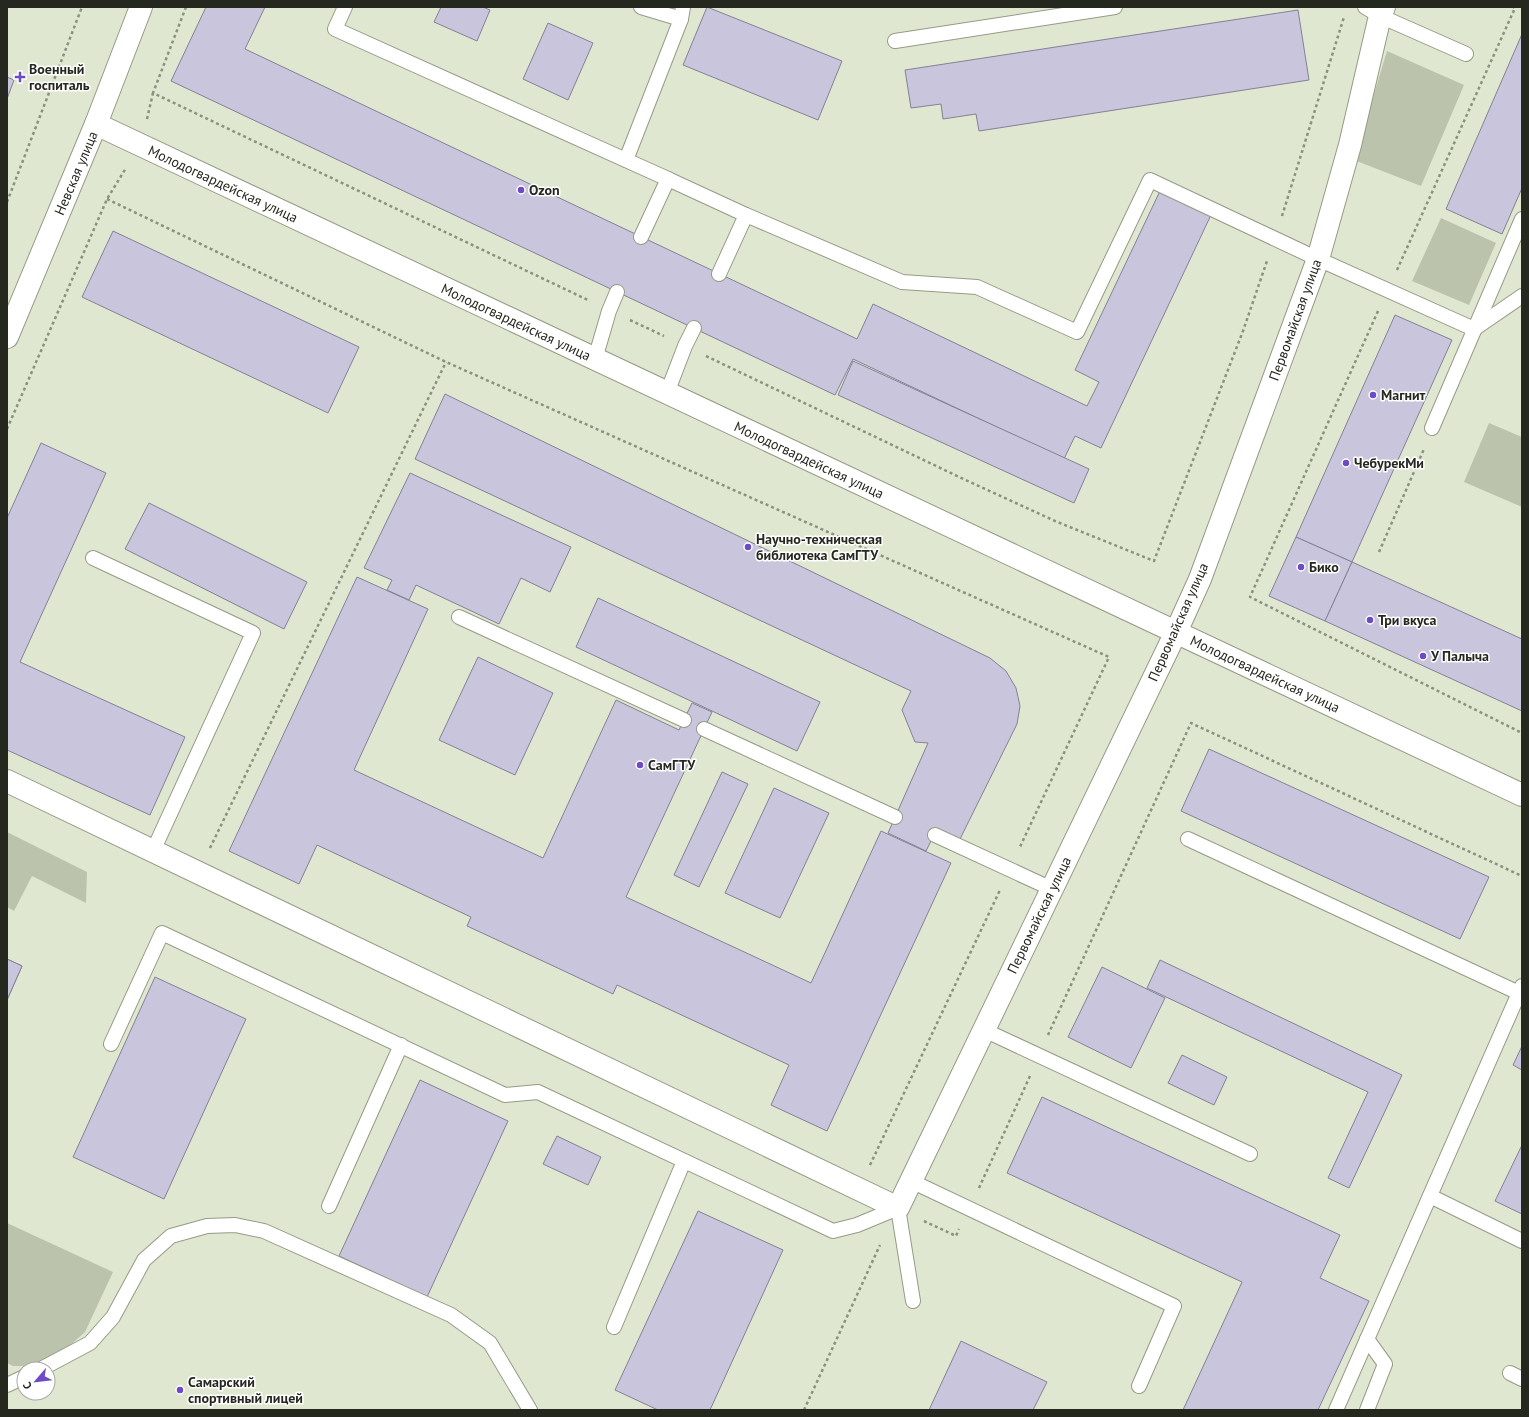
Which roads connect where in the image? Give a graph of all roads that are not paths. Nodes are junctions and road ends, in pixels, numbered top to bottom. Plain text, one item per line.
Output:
1 (141, 7) edge
2 (345, 7) edge
3 (641, 7) edge
4 (1115, 7) edge
5 (1376, 10) edge
6 (682, 13) edge
7 (895, 41) dead end
8 (1466, 54) dead end
9 (96, 124) junction
10 (626, 160) junction
11 (668, 179) junction
12 (746, 215) junction
13 (1522, 219) edge
14 (641, 237) dead end
15 (1318, 259) junction
16 (719, 274) dead end
17 (617, 292) dead end
18 (1522, 296) edge
19 (694, 328) dead end
20 (1474, 330) junction
21 (7, 338) edge
22 (595, 359) junction
23 (667, 393) junction
24 (1432, 428) road end
25 (93, 558) dead end
26 (459, 617) dead end
27 (1176, 632) junction
28 (684, 720) dead end
29 (704, 729) dead end
30 (7, 781) edge
31 (1522, 794) edge
32 (896, 817) dead end
33 (935, 835) dead end
34 (1188, 839) dead end
35 (153, 851) junction
36 (1052, 888) junction
37 (1520, 990) edge
38 (984, 1030) junction
39 (111, 1044) dead end
40 (401, 1045) junction
41 (1250, 1154) dead end
42 (684, 1161) junction
43 (911, 1181) junction
44 (1430, 1196) junction
45 (329, 1206) dead end
46 (898, 1208) junction
47 (1522, 1241) edge
48 (914, 1301) dead end
49 (614, 1327) dead end
50 (1367, 1339) junction
51 (56, 1361) edge
52 (1139, 1386) dead end
53 (530, 1410) edge
54 (1336, 1410) edge
55 (1366, 1410) edge

1 - 9 street, Невская улица
2 - 10 lane
3 - 6 lane
4 - 7 lane
5 - 8 lane
5 - 15 street, Первомайская улица
6 - 10 lane
9 - 21 street, Невская улица
9 - 22 street, Молодогвардейская улица
10 - 11 lane
11 - 12 lane
11 - 14 lane
12 - 15 lane
12 - 16 lane
13 - 20 lane
15 - 20 lane
15 - 27 street, Первомайская улица
17 - 22 lane
18 - 20 lane
19 - 23 lane
20 - 24 lane
22 - 23 street, Молодогвардейская улица
23 - 27 street, Молодогвардейская улица
25 - 35 lane
26 - 28 lane
27 - 31 street, Молодогвардейская улица
27 - 36 street, Первомайская улица
29 - 32 lane
30 - 35 street
33 - 36 lane
34 - 37 lane
35 - 46 street
36 - 38 street, Первомайская улица
37 - 44 lane
38 - 41 lane
38 - 43 street, Первомайская улица
39 - 40 lane
40 - 42 lane
40 - 45 lane
42 - 46 lane
42 - 49 lane
43 - 46 street, Первомайская улица
43 - 52 lane
44 - 47 lane
44 - 50 lane
46 - 48 lane
50 - 54 lane
50 - 55 lane
51 - 53 lane

